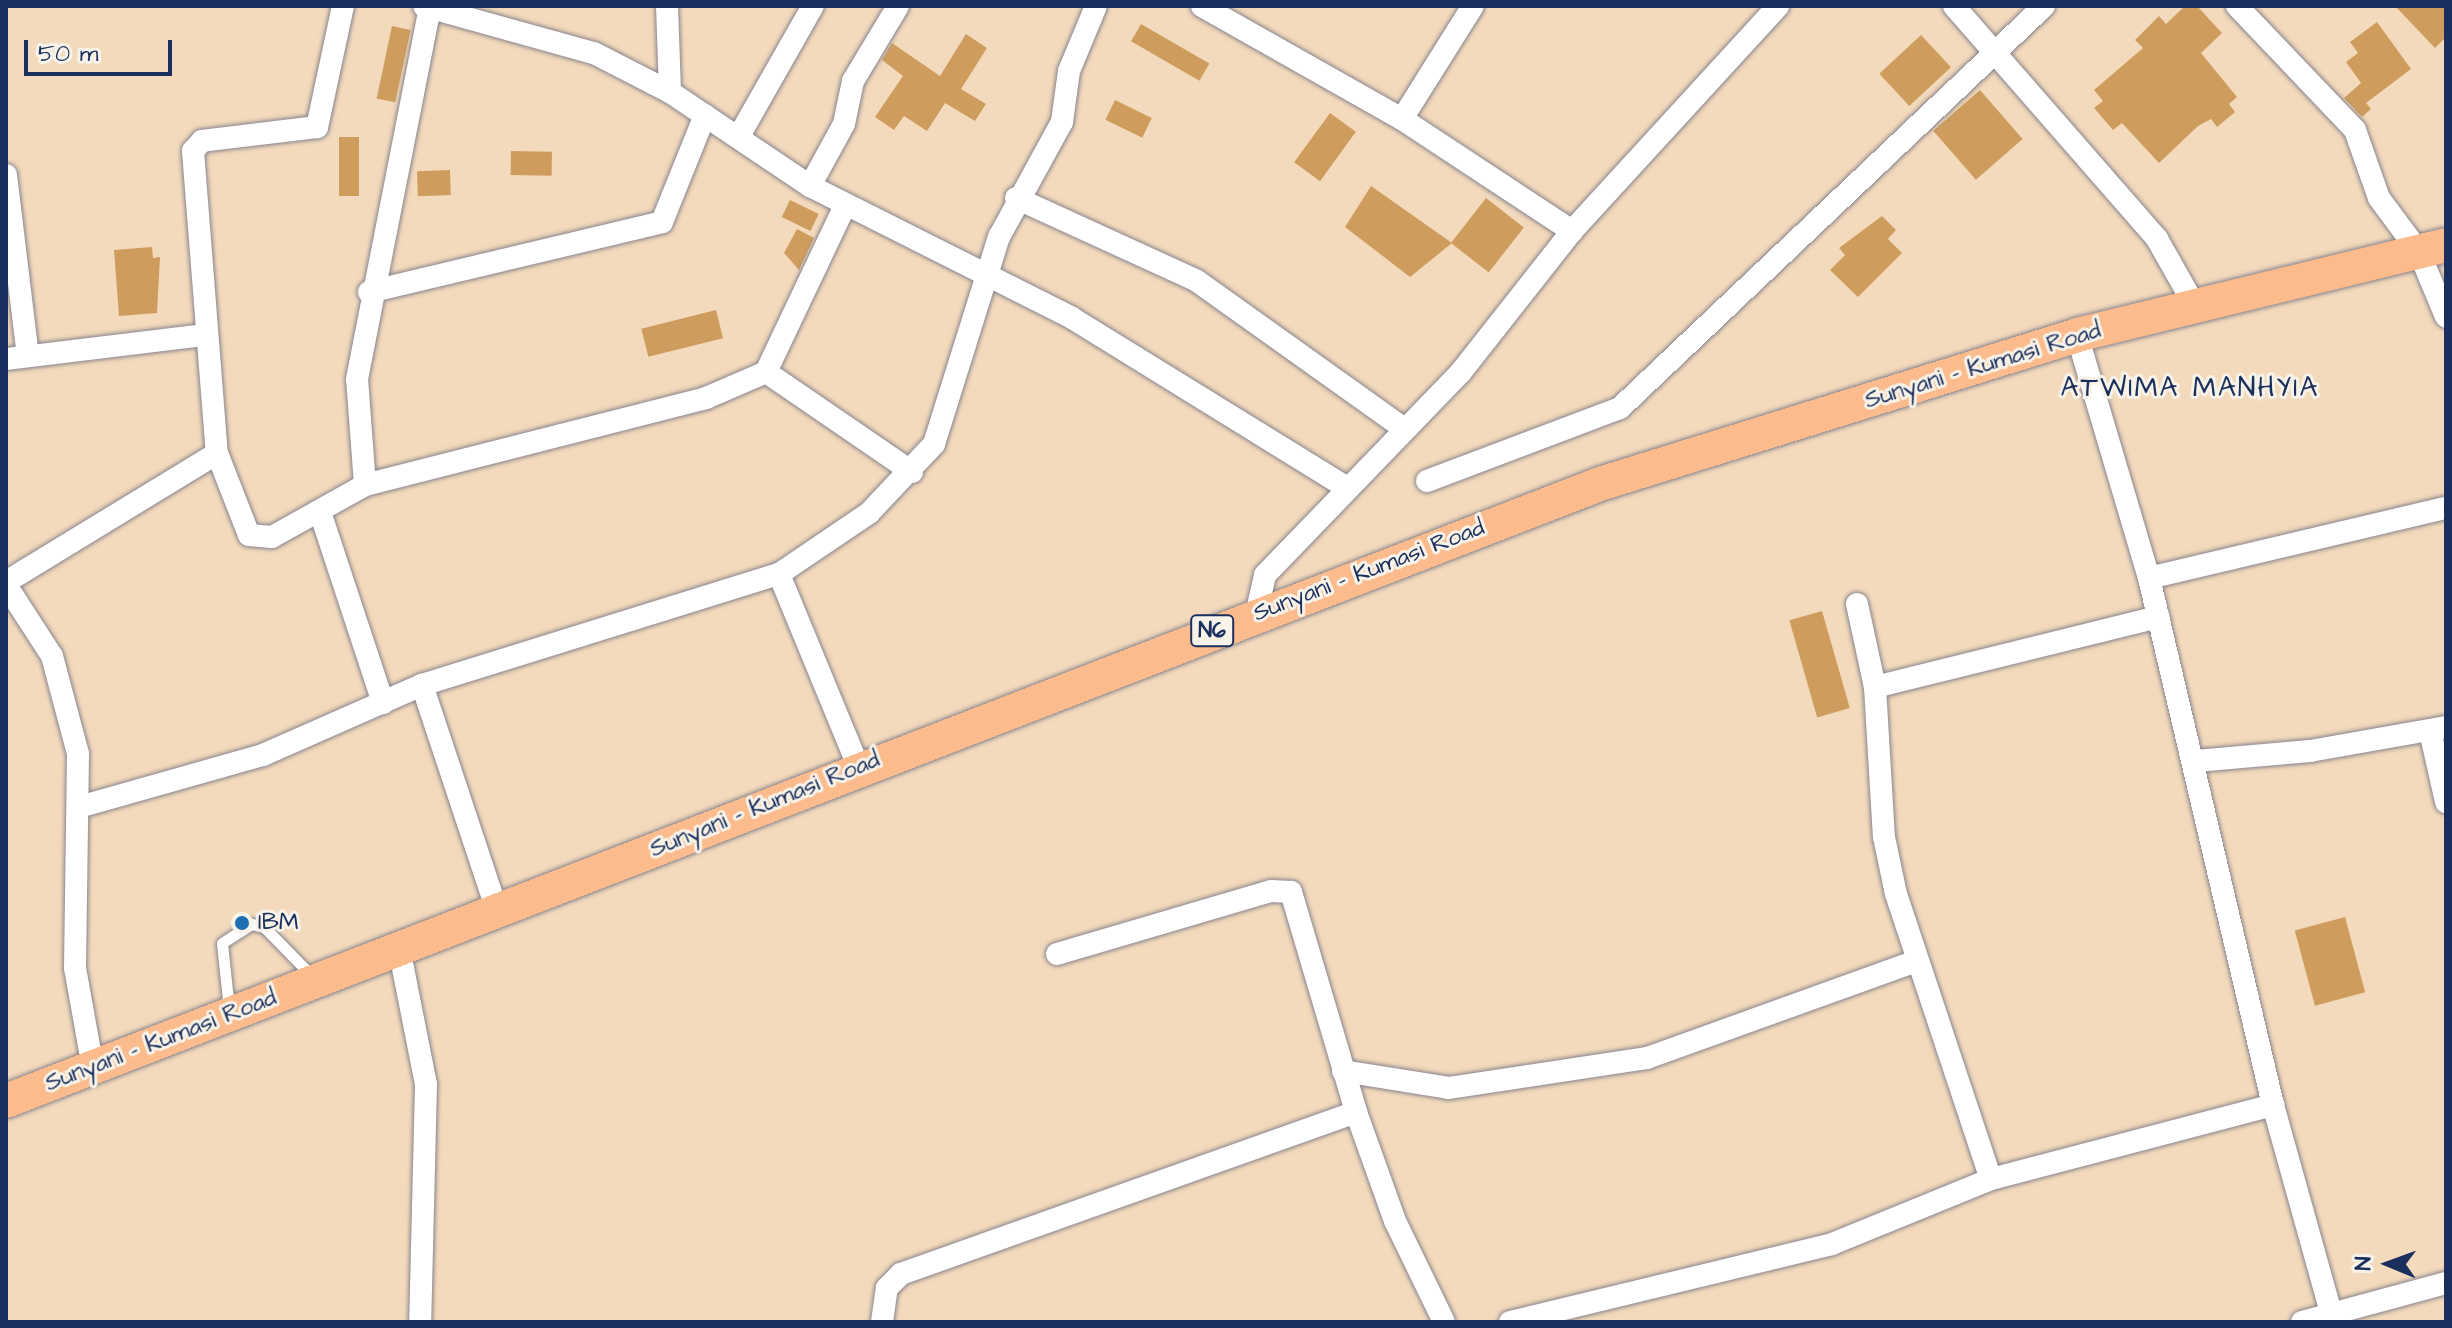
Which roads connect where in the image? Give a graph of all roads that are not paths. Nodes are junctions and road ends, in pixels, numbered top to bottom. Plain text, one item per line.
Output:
1 (343, 6) edge
2 (667, 6) edge
3 (813, 6) edge
4 (898, 6) edge
5 (1096, 6) edge
6 (1202, 6) edge
7 (1473, 6) edge
8 (1778, 6) edge
9 (1954, 6) edge
10 (2044, 6) edge
11 (2237, 6) edge
12 (427, 7) edge
13 (1997, 51) junction
14 (670, 92) junction
15 (705, 115) junction
16 (1402, 119) junction
17 (739, 136) junction
18 (6, 175) edge
19 (810, 186) junction
20 (1016, 198) junction
21 (845, 206) junction
22 (1572, 231) junction
23 (2433, 248) edge
24 (987, 274) junction
25 (369, 292) junction
26 (2196, 308) junction
27 (2446, 317) edge
28 (203, 335) junction
29 (2077, 335) junction
30 (17, 358) edge
31 (766, 372) junction
32 (1403, 428) junction
33 (217, 453) junction
34 (912, 472) junction
35 (1427, 481) dead end
36 (365, 485) junction
37 (1346, 487) junction
38 (2446, 508) edge
39 (321, 515) junction
40 (779, 574) junction
41 (2149, 578) junction
42 (6, 584) edge
43 (1857, 604) dead end
44 (1256, 615) junction
45 (2158, 617) junction
46 (422, 685) junction
47 (1875, 687) junction
48 (383, 703) junction
49 (2438, 729) edge
50 (2196, 761) junction
51 (859, 768) junction
52 (2446, 802) edge
53 (79, 807) junction
54 (497, 911) junction
55 (399, 948) junction
56 (1057, 954) dead end
57 (1916, 961) junction
58 (317, 981) junction
59 (230, 1013) junction
60 (93, 1068) junction
61 (1343, 1071) junction
62 (6, 1101) edge
63 (2273, 1105) junction
64 (1356, 1112) junction
65 (1991, 1179) junction
66 (2446, 1283) edge
67 (2331, 1313) junction
68 (420, 1322) edge
69 (882, 1322) edge
70 (1444, 1322) edge
71 (1510, 1322) edge
72 (2302, 1322) edge

1 - 28 street
2 - 14 street
3 - 17 street
4 - 19 street
5 - 20 street
6 - 16 street
7 - 16 street
8 - 22 street
9 - 13 street
10 - 13 street
11 - 23 street
12 - 14 street
12 - 25 street
13 - 26 street
13 - 35 street
14 - 15 street
15 - 17 street
15 - 25 street
16 - 22 street
17 - 19 street
18 - 30 street
19 - 21 street
20 - 24 street
20 - 32 street
21 - 24 street
21 - 31 street
22 - 32 street
23 - 26 main road, Sunyani - Kumasi Road / N6
23 - 27 street
24 - 34 street
24 - 37 street
25 - 36 street
26 - 29 main road, Sunyani - Kumasi Road / N6
28 - 30 street
28 - 33 street
29 - 41 street
29 - 44 main road, Sunyani - Kumasi Road / N6
31 - 34 street
31 - 36 street
32 - 37 street
33 - 39 street
33 - 42 street
34 - 40 street
36 - 39 street
37 - 44 street
38 - 41 street
39 - 48 street
40 - 46 street
40 - 51 street
41 - 45 street
42 - 53 street
43 - 47 street
44 - 51 main road, Sunyani - Kumasi Road / N6
45 - 47 street
45 - 50 street
46 - 48 street
46 - 54 street
47 - 57 street
48 - 53 street
49 - 50 street
49 - 52 street
50 - 63 street
51 - 54 main road, Sunyani - Kumasi Road / N6
53 - 60 street
54 - 55 main road, Sunyani - Kumasi Road / N6
55 - 58 main road, Sunyani - Kumasi Road / N6
55 - 68 street
56 - 61 street
57 - 61 street
57 - 65 street
58 - 59 main road, Sunyani - Kumasi Road / N6
58 - 59 lane
59 - 60 main road, Sunyani - Kumasi Road / N6
60 - 62 main road, Sunyani - Kumasi Road / N6
61 - 64 street
63 - 65 street
63 - 67 street
64 - 69 street
64 - 70 street
65 - 71 street
66 - 67 street
67 - 72 street

